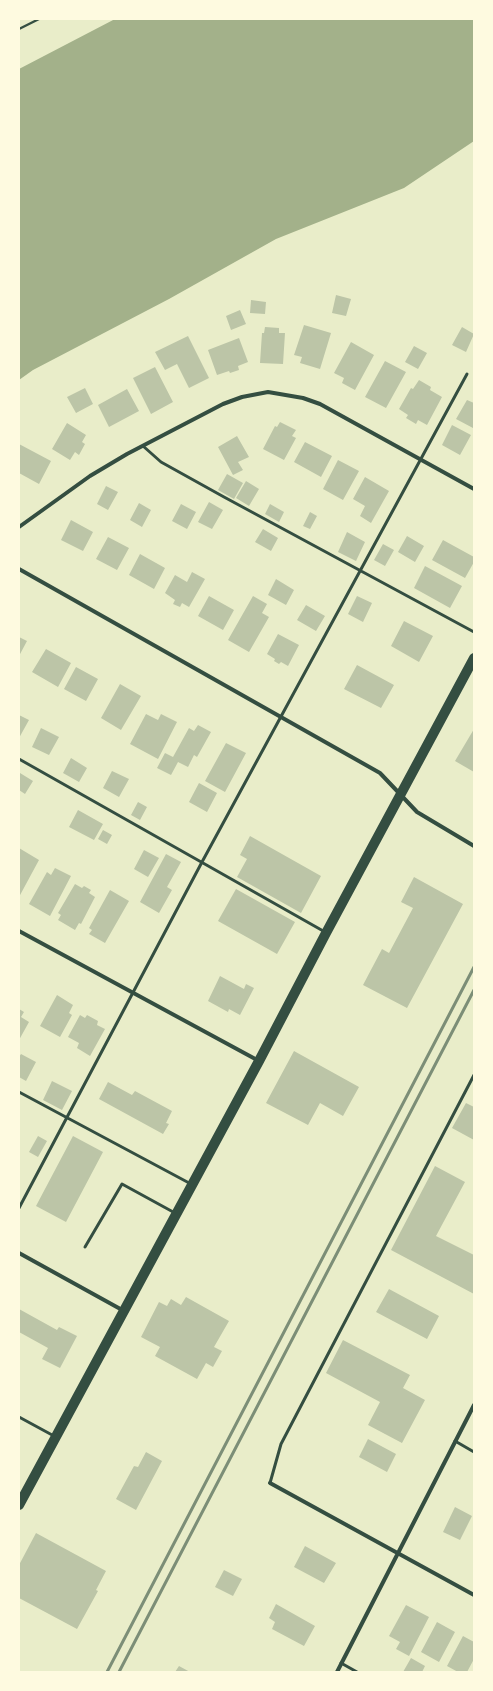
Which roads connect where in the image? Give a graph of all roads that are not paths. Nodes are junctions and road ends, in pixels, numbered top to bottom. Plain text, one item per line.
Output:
1 (467, 374) dead end
2 (143, 446) junction
3 (420, 460) junction
4 (474, 490) edge
5 (19, 527) edge
6 (19, 569) edge
7 (360, 570) junction
8 (474, 632) edge
9 (474, 658) edge
10 (281, 717) junction
11 (19, 759) edge
12 (401, 796) junction
13 (474, 846) edge
14 (202, 862) junction
15 (19, 931) edge
16 (326, 932) junction
17 (134, 993) junction
18 (259, 1062) junction
19 (474, 1075) edge
20 (19, 1092) edge
21 (66, 1118) junction
22 (193, 1184) junction
23 (19, 1208) edge
24 (177, 1214) junction
25 (85, 1247) dead end
26 (19, 1253) edge
27 (124, 1311) junction
28 (474, 1405) edge
29 (19, 1417) edge
30 (56, 1437) junction
31 (455, 1441) junction
32 (474, 1452) edge
33 (270, 1483) joint
34 (19, 1505) edge
35 (398, 1553) junction
36 (474, 1595) edge
37 (341, 1663) junction
38 (336, 1672) edge
39 (357, 1672) edge

1 - 3 lane
2 - 3 street
2 - 5 street
2 - 7 lane
3 - 4 street
3 - 7 lane
6 - 10 street
7 - 8 lane
7 - 10 lane
9 - 12 main road
10 - 12 street
10 - 14 lane
11 - 14 lane
12 - 13 street
12 - 16 main road
14 - 16 lane
14 - 17 lane
15 - 17 street
16 - 18 main road
17 - 18 street
17 - 21 lane
18 - 22 main road
19 - 33 lane
20 - 21 lane
21 - 22 lane
21 - 23 lane
22 - 24 main road
24 - 25 lane
24 - 27 main road
26 - 27 street
27 - 30 main road
28 - 31 street
29 - 30 lane
30 - 34 main road
31 - 32 lane
31 - 35 street
33 - 35 street
35 - 36 street
35 - 37 street
37 - 38 street
37 - 39 lane

